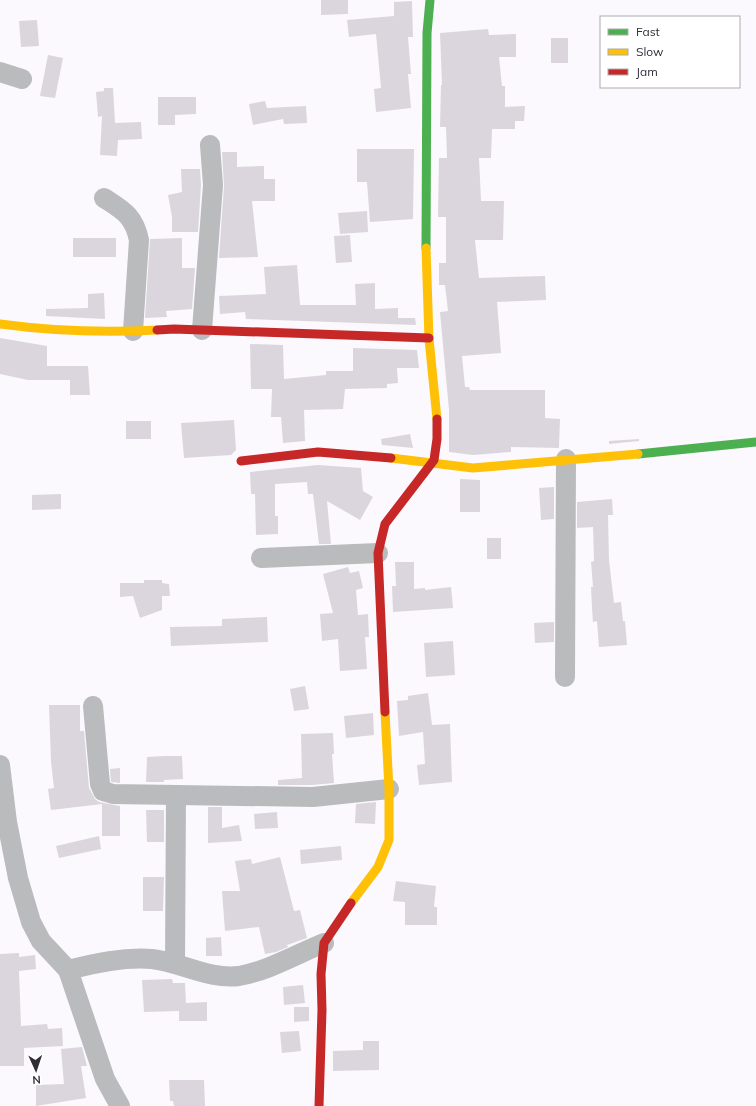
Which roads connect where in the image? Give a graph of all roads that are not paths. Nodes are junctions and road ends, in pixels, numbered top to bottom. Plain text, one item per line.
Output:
1 (430, 0) edge
2 (0, 72) edge
3 (22, 79) dead end
4 (210, 145) dead end
5 (104, 198) dead end
6 (0, 324) edge
7 (202, 330) junction
8 (133, 331) junction
9 (429, 338) junction
10 (756, 442) edge
11 (566, 459) junction
12 (241, 461) dead end
13 (433, 463) junction
14 (378, 553) junction
15 (261, 558) dead end
16 (565, 677) dead end
17 (93, 706) dead end
18 (1, 776) edge
19 (389, 789) junction
20 (176, 795) junction
21 (324, 943) junction
22 (175, 964) junction
23 (68, 970) junction
24 (120, 1106) edge
25 (319, 1106) edge

1 - 9 street
2 - 3 street
4 - 7 street
5 - 8 street
6 - 8 street
7 - 8 street
7 - 9 street
9 - 13 street
10 - 11 street
11 - 13 street
11 - 16 street
12 - 13 street
13 - 14 street
14 - 15 street
14 - 19 street
17 - 20 street
18 - 23 street
19 - 20 street
19 - 21 street
20 - 22 street
21 - 22 street
21 - 25 street
22 - 23 street
23 - 24 street

